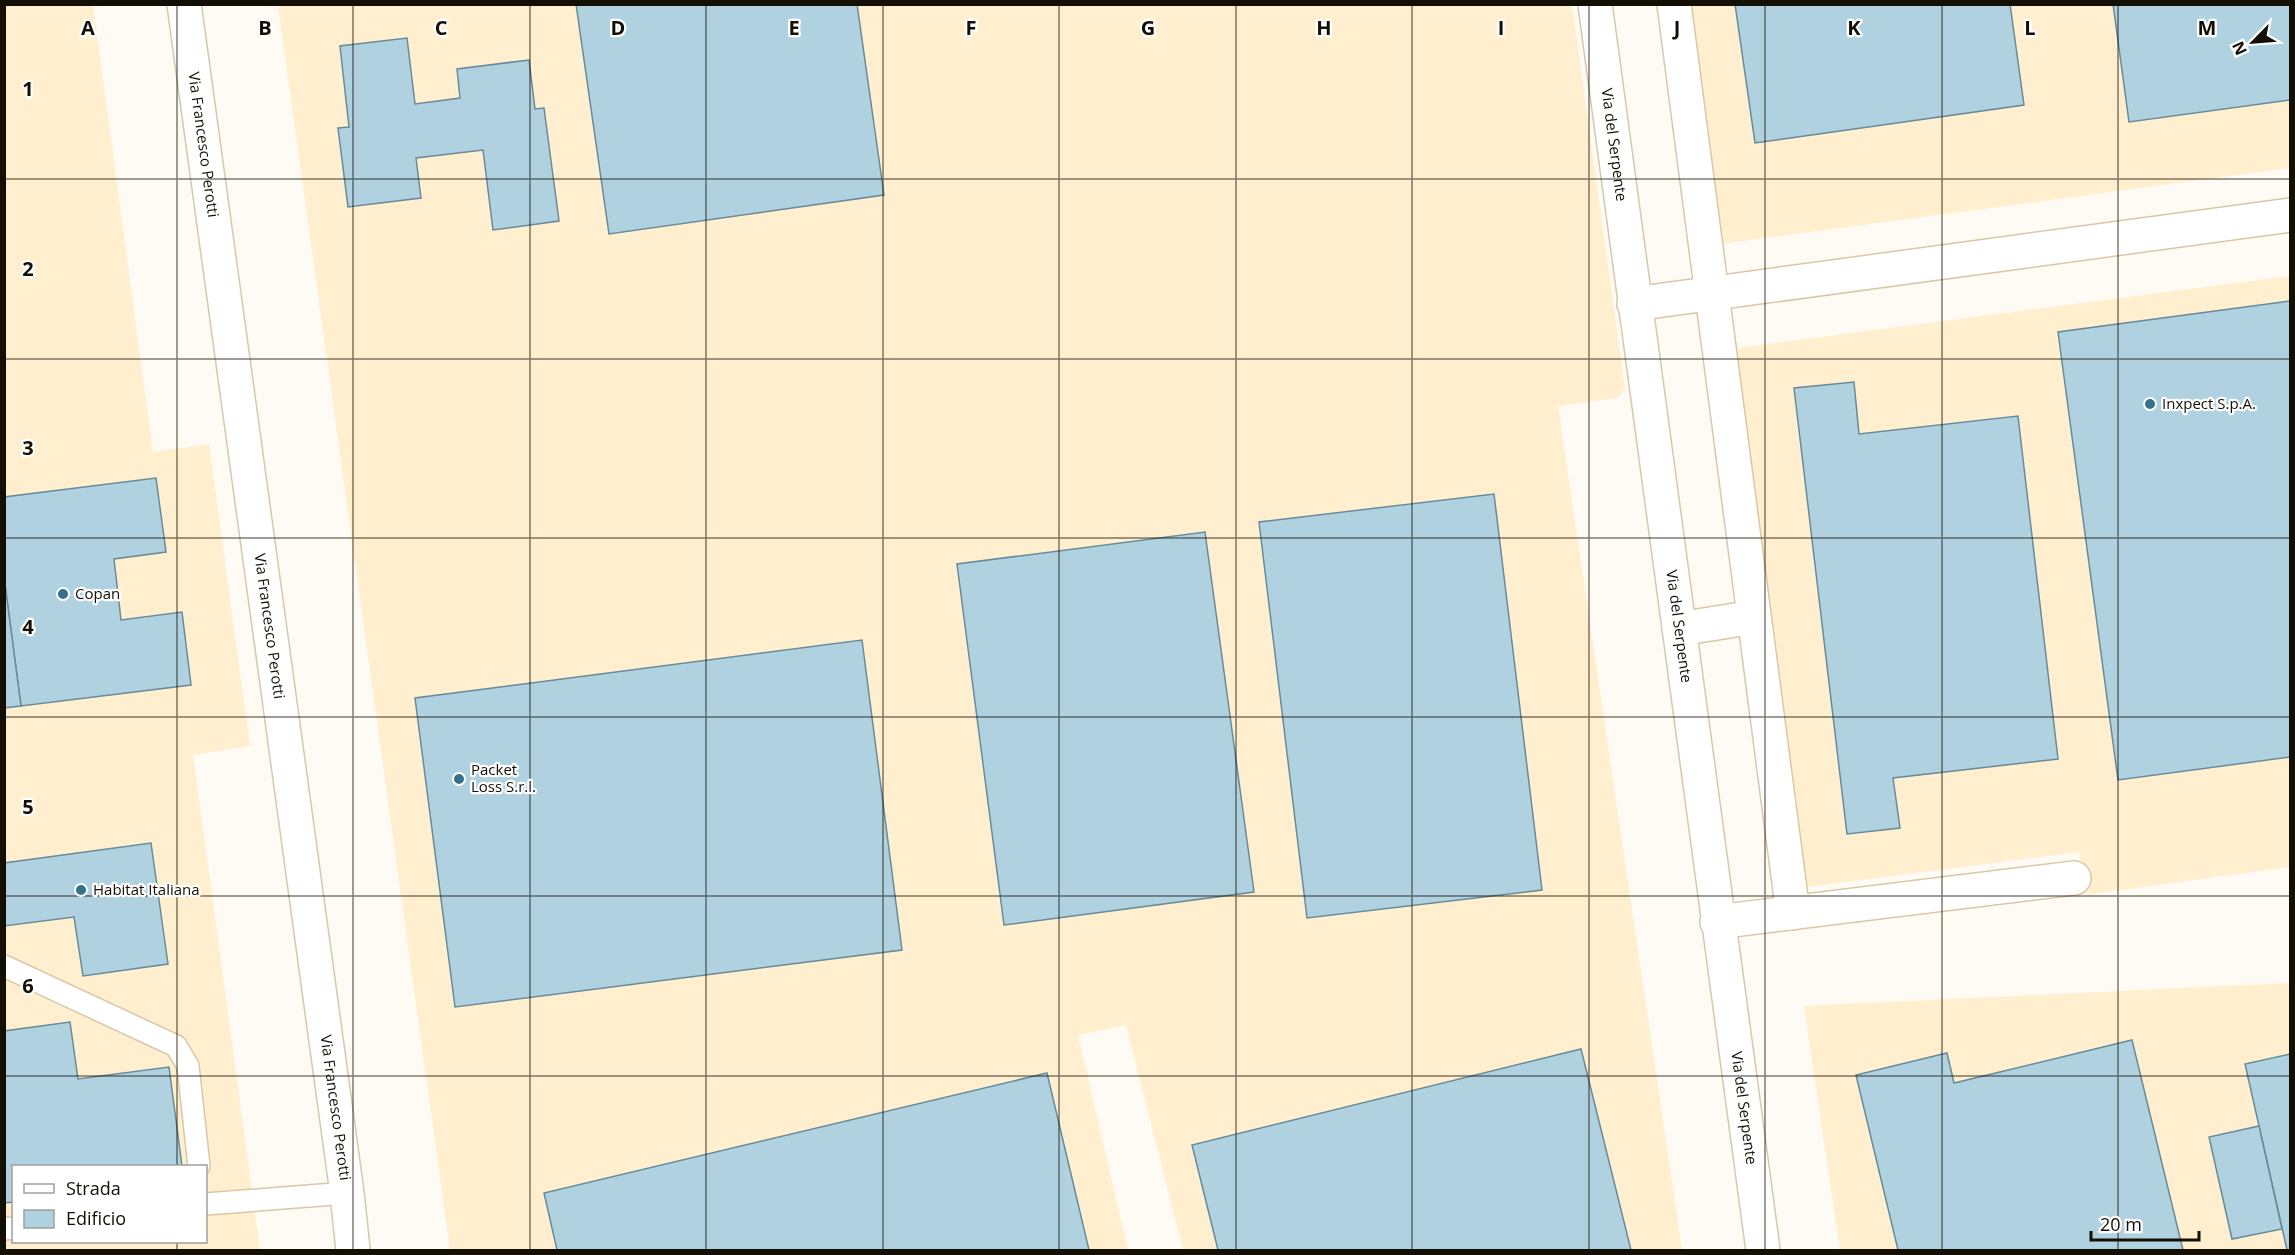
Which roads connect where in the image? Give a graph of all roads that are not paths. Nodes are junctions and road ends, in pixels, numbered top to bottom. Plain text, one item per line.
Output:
1 (184, 4) edge
2 (1595, 4) edge
3 (1674, 4) edge
4 (2290, 215) edge
5 (1712, 294) junction
6 (1634, 304) junction
7 (1754, 617) junction
8 (1678, 629) junction
9 (2074, 878) dead end
10 (1793, 913) junction
11 (1717, 922) junction
12 (4, 966) edge
13 (199, 1165) edge
14 (347, 1193) junction
15 (207, 1204) edge
16 (353, 1251) edge
17 (1763, 1251) edge

1 - 14 street, Via Francesco Perotti
2 - 6 street, Via del Serpente
3 - 5 street
4 - 5 street
5 - 6 street
5 - 7 street
6 - 8 street, Via del Serpente
7 - 8 street
7 - 10 street
8 - 11 street, Via del Serpente
9 - 10 street
10 - 11 street
11 - 17 street, Via del Serpente
12 - 13 lane
14 - 15 lane
14 - 16 street, Via Francesco Perotti

